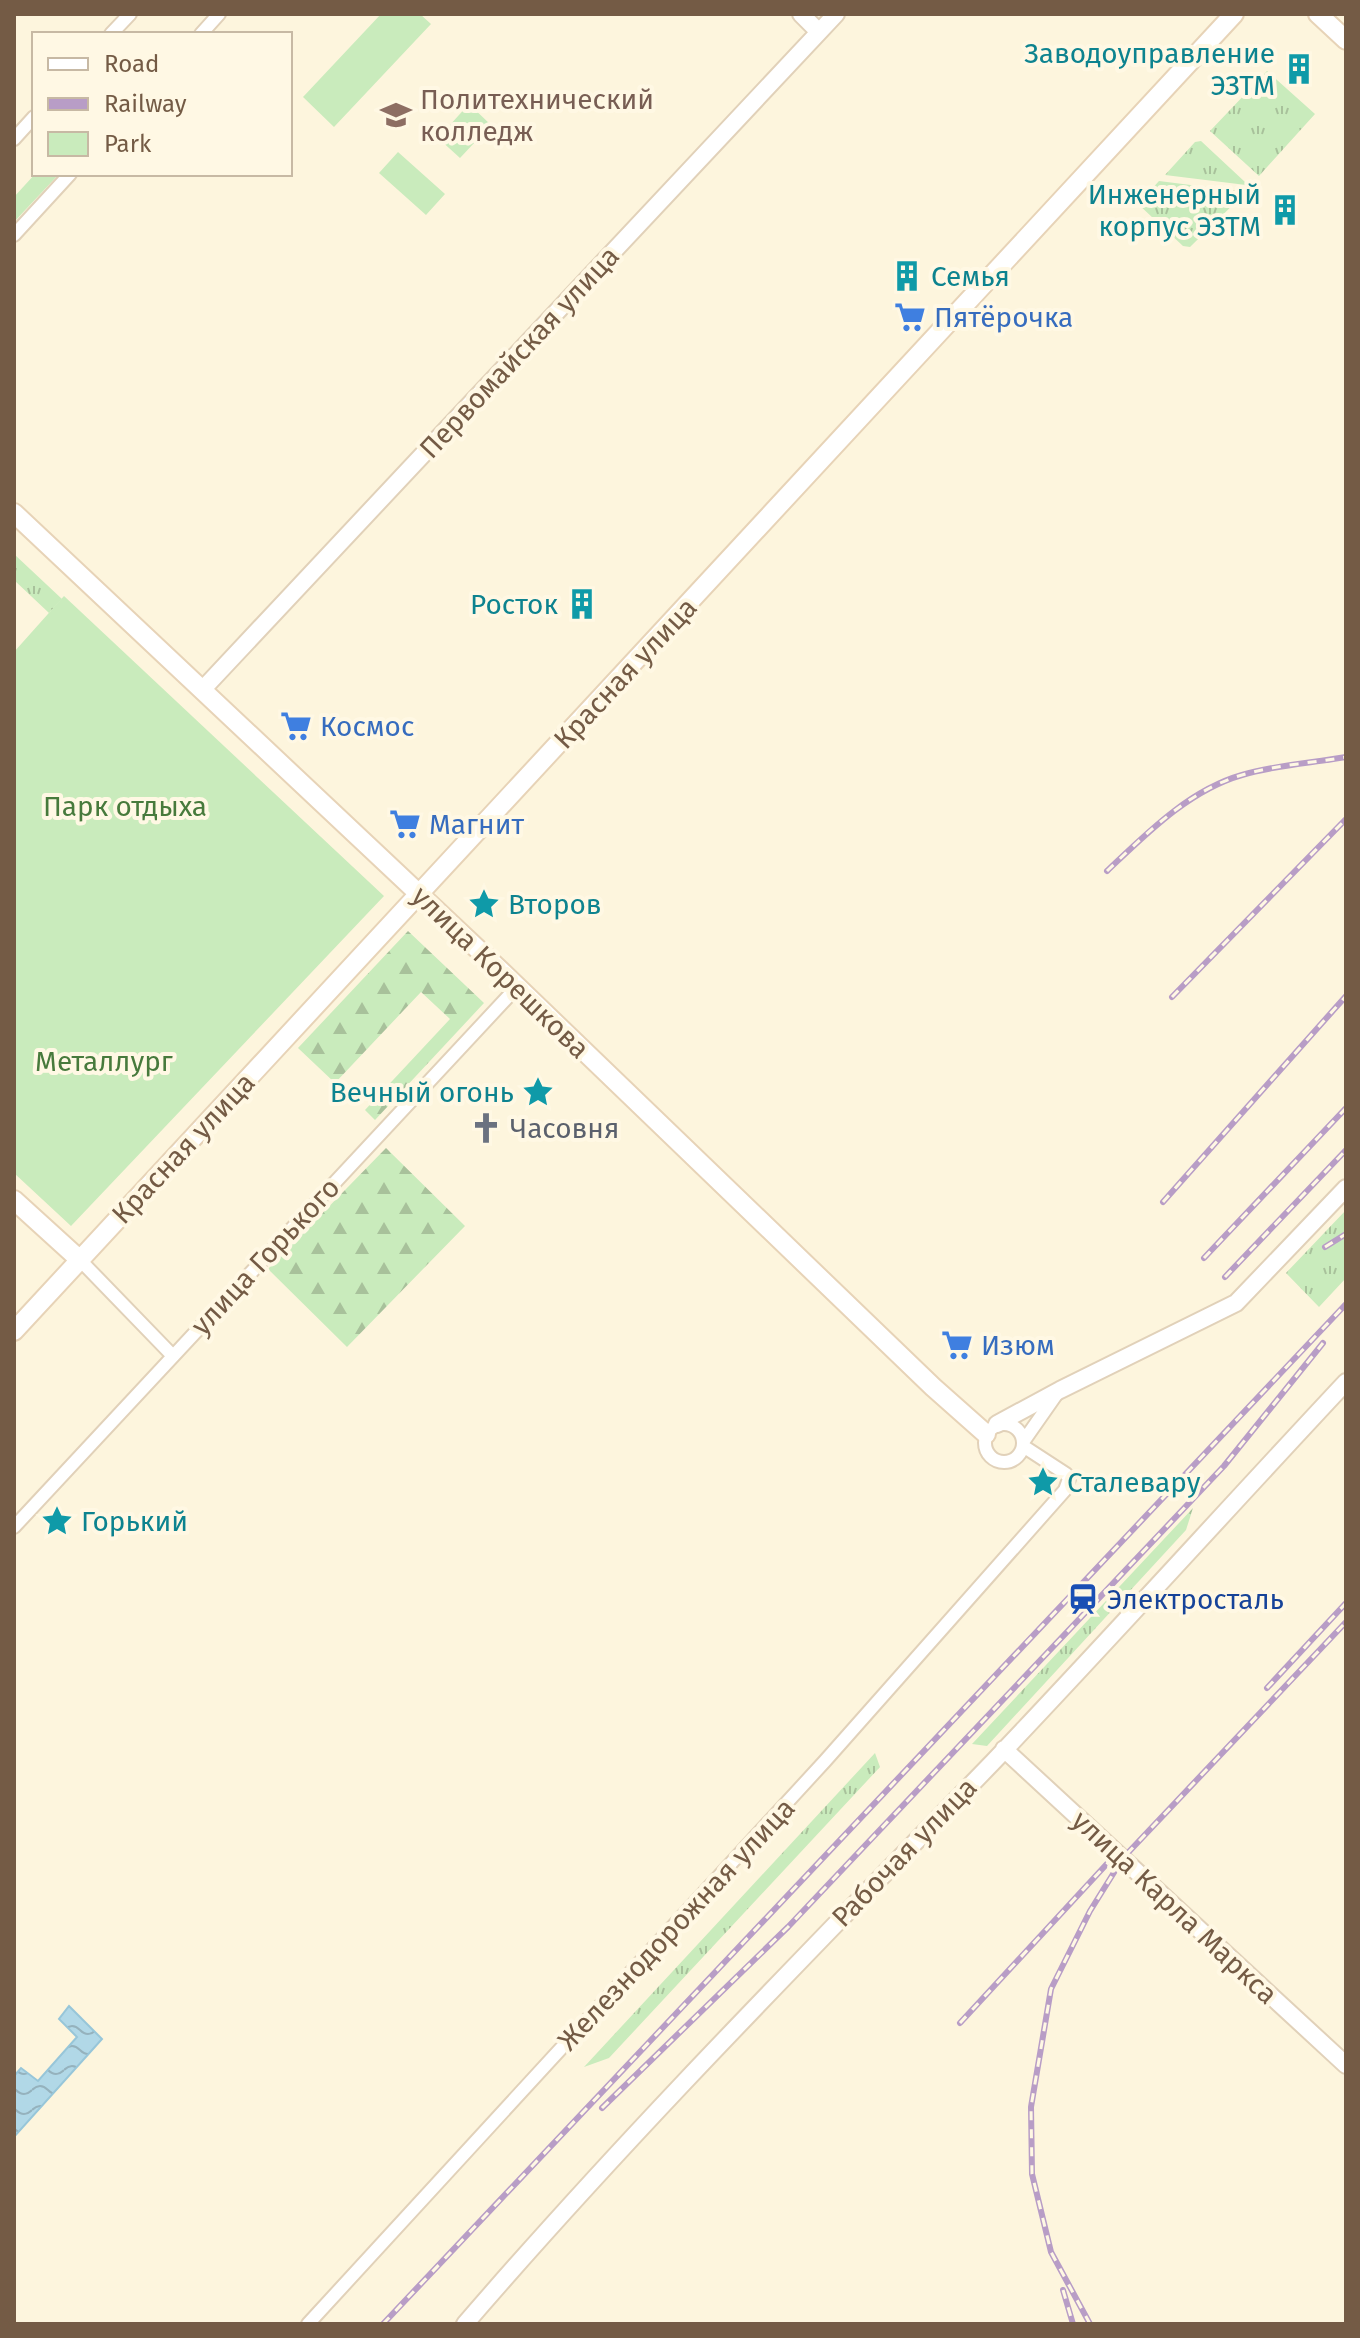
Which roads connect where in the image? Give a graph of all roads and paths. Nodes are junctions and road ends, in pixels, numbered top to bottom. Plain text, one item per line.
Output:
1 (130, 14) edge
2 (219, 14) edge
3 (801, 14) edge
4 (836, 14) edge
5 (1234, 14) edge
6 (1318, 14) edge
7 (113, 32) edge
8 (203, 32) edge
9 (819, 32) junction
10 (1346, 40) edge
11 (32, 119) edge
12 (14, 139) edge
13 (68, 176) edge
14 (14, 235) edge
15 (14, 513) edge
16 (203, 689) junction
17 (419, 894) junction
18 (517, 987) junction
19 (1346, 1188) edge
20 (14, 1200) edge
21 (80, 1260) junction
22 (14, 1331) edge
23 (172, 1355) junction
24 (1346, 1382) edge
25 (1060, 1390) junction
26 (992, 1429) junction
27 (1023, 1444) junction
28 (14, 1527) edge
29 (1004, 1749) junction
30 (1346, 2065) edge
31 (308, 2324) edge
32 (465, 2324) edge

1 - 7 street
2 - 8 street
3 - 9 street
4 - 9 street, Первомайская улица
5 - 17 main road, Красная улица
6 - 10 main road
9 - 16 street, Первомайская улица
11 - 12 street
13 - 14 street
15 - 16 main road, улица Корешкова
16 - 17 main road, улица Корешкова
17 - 18 main road, улица Корешкова
17 - 21 main road, Красная улица
18 - 23 street, улица Горького
18 - 26 main road, улица Корешкова
19 - 25 street
20 - 21 main road
21 - 22 main road, Красная улица
21 - 23 street
23 - 28 street, улица Горького
24 - 29 street, Рабочая улица
25 - 26 street
25 - 27 street
26 - 27 street
26 - 27 street
27 - 31 street, Железнодорожная улица
29 - 30 street, улица Карла Маркса
29 - 32 street, Рабочая улица

